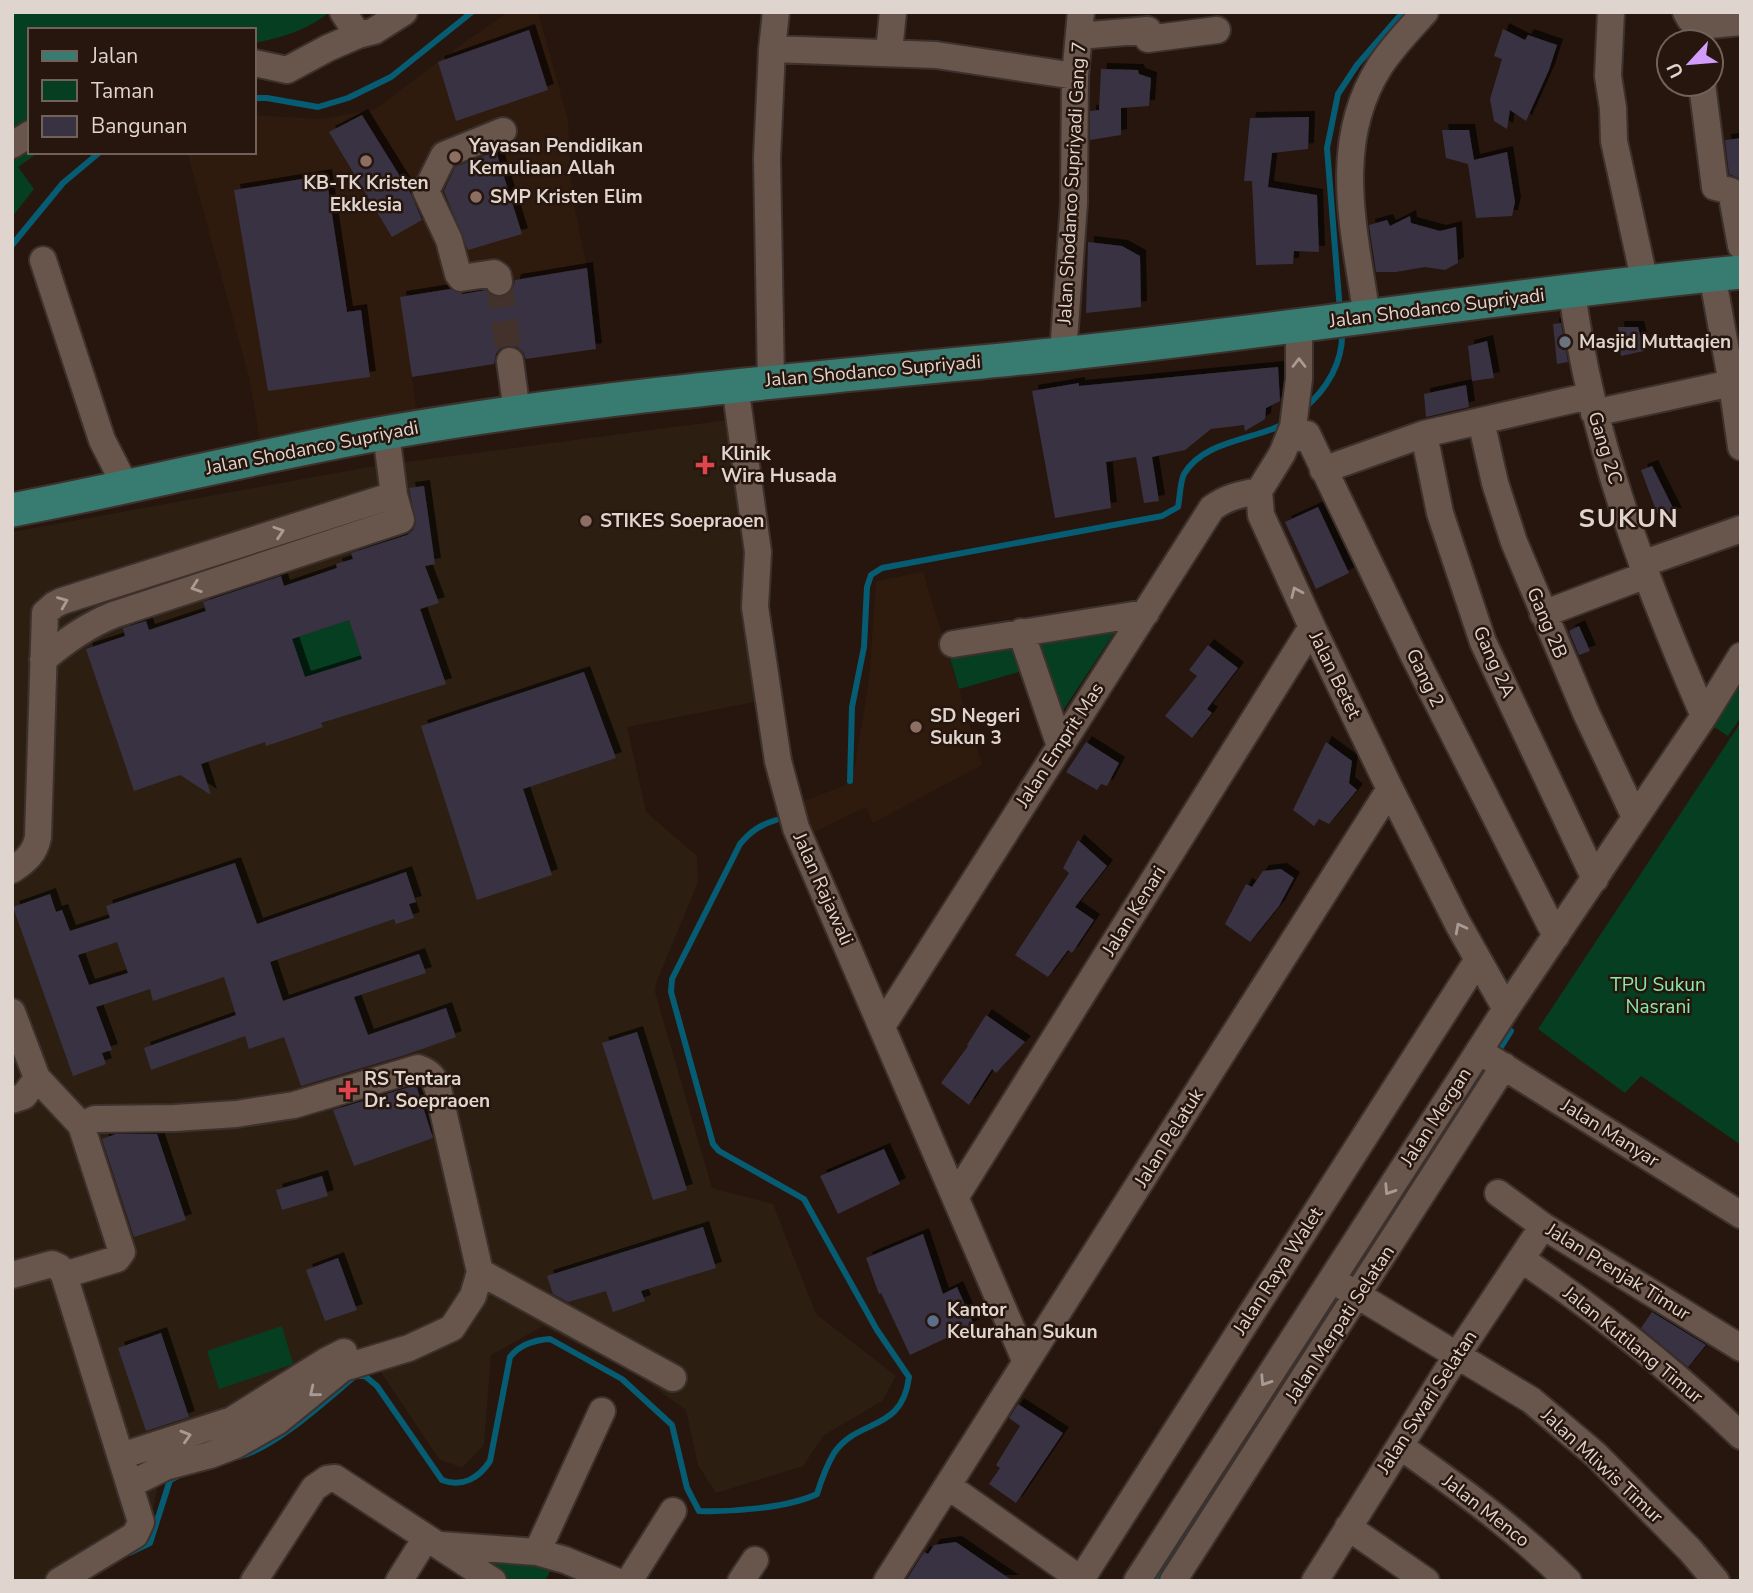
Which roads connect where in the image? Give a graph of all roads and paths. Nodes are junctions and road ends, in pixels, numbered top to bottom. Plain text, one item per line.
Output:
1 (342, 12) edge
2 (404, 12) edge
3 (776, 12) edge
4 (893, 12) edge
5 (1425, 12) edge
6 (1611, 12) edge
7 (1741, 22) edge
8 (1080, 24) edge
9 (1200, 25) edge
10 (1692, 26) edge
11 (358, 35) junction
12 (772, 49) junction
13 (889, 52) junction
14 (256, 63) edge
15 (1075, 76) junction
16 (1704, 98) edge
17 (503, 131) dead end
18 (28, 135) edge
19 (12, 145) edge
20 (1741, 246) edge
21 (43, 260) dead end
22 (1726, 273) edge
23 (499, 282) dead end
24 (1646, 283) junction
25 (1572, 291) junction
26 (1364, 318) junction
27 (1309, 325) junction
28 (1063, 354) junction
29 (510, 361) tunnel mouth
30 (771, 381) junction
31 (1737, 382) edge
32 (734, 385) junction
33 (1592, 405) junction
34 (517, 412) junction
35 (1481, 421) junction
36 (386, 433) junction
37 (1290, 434) junction
38 (1424, 435) junction
39 (1741, 447) edge
40 (1323, 470) junction
41 (126, 487) junction
42 (1259, 491) junction
43 (398, 508) junction
44 (12, 510) edge
45 (1741, 529) edge
46 (1644, 569) junction
47 (1146, 612) junction
48 (1543, 614) junction
49 (1312, 627) junction
50 (1021, 632) junction
51 (953, 644) dead end
52 (1741, 656) edge
53 (43, 660) junction
54 (1704, 716) junction
55 (1060, 746) junction
56 (1390, 789) junction
57 (1635, 817) junction
58 (12, 870) edge
59 (1595, 878) junction
60 (1556, 936) junction
61 (1477, 961) junction
62 (1506, 1009) junction
63 (12, 1012) edge
64 (882, 1026) junction
65 (1491, 1058) junction
66 (37, 1078) junction
67 (12, 1100) edge
68 (81, 1125) junction
69 (1498, 1193) dead end
70 (956, 1196) junction
71 (1741, 1215) edge
72 (1543, 1226) junction
73 (1521, 1259) junction
74 (480, 1272) junction
75 (12, 1275) edge
76 (64, 1275) junction
77 (1331, 1278) junction
78 (1358, 1296) junction
79 (459, 1318) junction
80 (1741, 1348) edge
81 (1457, 1355) junction
82 (1026, 1362) junction
83 (673, 1378) dead end
84 (602, 1411) dead end
85 (1741, 1436) edge
86 (1400, 1446) junction
87 (121, 1456) junction
88 (131, 1484) junction
89 (948, 1486) junction
90 (673, 1511) dead end
91 (1348, 1527) junction
92 (432, 1541) junction
93 (537, 1552) junction
94 (559, 1571) edge
95 (1081, 1580) edge
96 (59, 1581) edge
97 (254, 1581) edge
98 (399, 1581) edge
99 (493, 1581) edge
100 (616, 1581) edge
101 (629, 1581) edge
102 (887, 1581) edge
103 (1137, 1581) edge
104 (1173, 1581) edge
105 (1315, 1581) edge
106 (1426, 1581) edge
107 (1568, 1581) edge
108 (1716, 1581) edge

1 - 11 street
2 - 11 street
3 - 12 street
4 - 13 street
5 - 26 street
6 - 24 street
7 - 10 street
8 - 9 street
8 - 15 street, Jalan Shodanco Supriyadi Gang 7
11 - 14 street
12 - 13 street
12 - 30 street
13 - 15 street
15 - 28 street, Jalan Shodanco Supriyadi Gang 7
16 - 20 street
17 - 23 street
18 - 19 street
21 - 41 street
22 - 24 main road, Jalan Shodanco Supriyadi
22 - 31 street
24 - 25 main road, Jalan Shodanco Supriyadi
25 - 26 main road, Jalan Shodanco Supriyadi
25 - 33 street, Gang 2C
26 - 27 main road, Jalan Shodanco Supriyadi
27 - 28 main road, Jalan Shodanco Supriyadi
37 -> 27 street
28 - 30 main road, Jalan Shodanco Supriyadi
29 - 34 street
30 - 32 main road, Jalan Shodanco Supriyadi
31 - 33 street
31 - 39 street
32 - 34 main road, Jalan Shodanco Supriyadi
32 - 64 street, Jalan Rajawali
33 - 35 street
33 - 46 street, Gang 2C
34 - 36 main road, Jalan Shodanco Supriyadi
35 - 38 street
35 - 48 street, Gang 2B
36 - 41 main road, Jalan Shodanco Supriyadi
36 - 43 street
37 - 40 street, Gang 2
37 - 42 street
38 - 40 street
38 - 59 street, Gang 2A
40 - 60 street, Gang 2
41 - 44 main road, Jalan Shodanco Supriyadi
42 - 47 street, Jalan Emprit Mas
49 -> 42 street, Jalan Betet
43 -> 53 street
53 -> 43 street
45 - 46 street
46 - 48 street
46 - 54 street, Gang 2C
47 - 50 street
47 - 55 street, Jalan Emprit Mas
48 - 57 street, Gang 2B
49 - 56 street, Jalan Betet
49 - 70 street, Jalan Kenari
50 - 51 street
50 - 55 street
52 - 54 street, Jalan Mergan
53 - 58 street
54 - 57 street, Jalan Mergan
55 - 64 street, Jalan Emprit Mas
61 -> 56 street, Jalan Betet
56 - 82 street, Jalan Pelatuk
57 - 59 street, Jalan Mergan
59 - 60 street, Jalan Mergan
60 - 62 street, Jalan Mergan
61 - 62 street, Jalan Betet
61 - 95 street, Jalan Raya Walet
62 - 65 street, Jalan Mergan
63 - 66 street
64 - 70 street, Jalan Rajawali
65 - 71 street, Jalan Manyar
65 -> 77 street, Jalan Mergan
65 - 78 street, Jalan Merpati Selatan
66 - 67 street
66 - 68 street
68 - 74 street
68 - 76 street
69 - 72 street, Jalan Prenjak Timur
70 - 82 street, Jalan Rajawali
72 - 73 street, Jalan Swari Selatan
72 - 80 street, Jalan Prenjak Timur
73 - 81 street, Jalan Swari Selatan
73 - 85 street, Jalan Kutilang Timur
74 - 79 street
74 - 83 street
75 - 76 street
76 - 87 street
77 - 78 street, Jalan Mliwis Timur
77 -> 103 street, Jalan Mergan
78 - 81 street, Jalan Mliwis Timur
78 - 104 street, Jalan Merpati Selatan
87 -> 79 street
79 -> 88 street
81 - 86 street, Jalan Swari Selatan
81 - 108 street, Jalan Mliwis Timur
82 - 89 street, Jalan Pelatuk
84 - 93 street
86 - 91 street, Jalan Swari Selatan
86 - 107 street, Jalan Menco
87 - 88 street
88 - 96 street
89 - 95 street
89 - 102 street, Jalan Pelatuk
90 - 101 street
91 - 105 street, Jalan Swari Selatan
91 - 106 street
92 - 93 street
92 - 97 street
92 - 98 street
92 - 99 street
93 - 94 street
94 - 100 street

